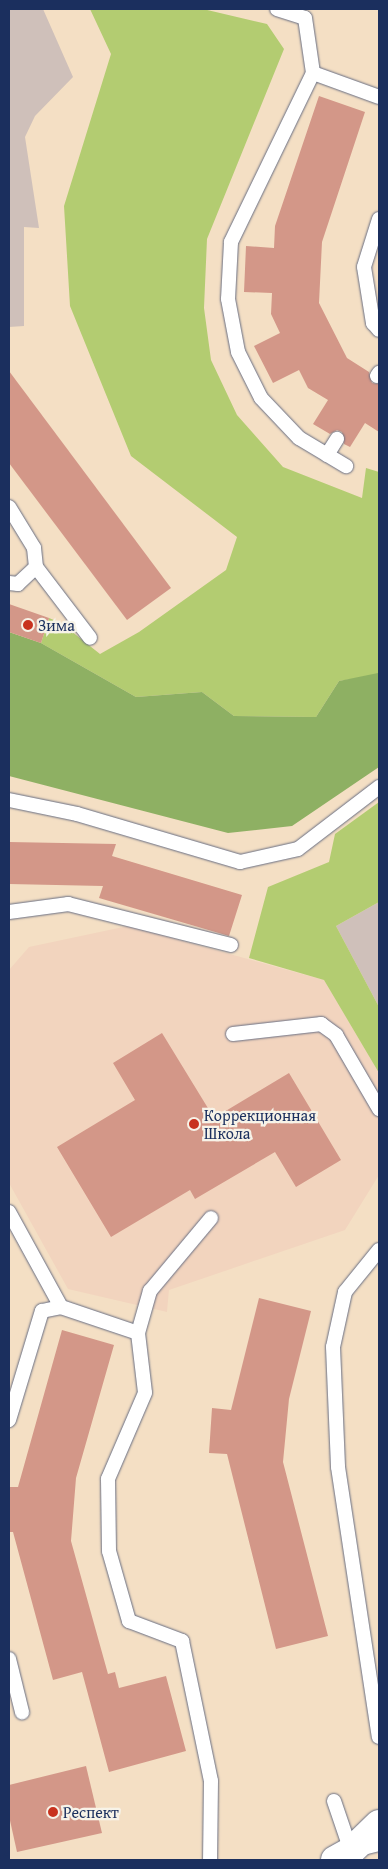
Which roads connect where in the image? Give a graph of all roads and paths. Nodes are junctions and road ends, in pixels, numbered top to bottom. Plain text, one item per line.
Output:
1 (277, 9) edge
2 (313, 73) junction
3 (379, 97) edge
4 (379, 219) edge
5 (379, 330) edge
6 (337, 439) dead end
7 (327, 455) junction
8 (346, 466) dead end
9 (9, 507) edge
10 (36, 567) junction
11 (9, 583) edge
12 (90, 638) dead end
13 (379, 787) edge
14 (9, 800) edge
15 (9, 912) edge
16 (231, 945) dead end
17 (233, 1034) dead end
18 (379, 1109) edge
19 (9, 1212) edge
20 (211, 1218) dead end
21 (379, 1250) edge
22 (61, 1307) junction
23 (138, 1334) junction
24 (9, 1420) edge
25 (9, 1659) edge
26 (22, 1712) dead end
27 (379, 1737) edge
28 (334, 1801) dead end
29 (379, 1824) edge
30 (379, 1844) edge
31 (343, 1856) edge
32 (210, 1860) edge

1 - 2 lane
2 - 3 lane
2 - 7 lane
4 - 5 lane
6 - 7 lane
7 - 8 lane
9 - 10 lane
10 - 11 lane
10 - 12 lane
13 - 14 lane
15 - 16 lane
17 - 18 lane
19 - 22 lane
20 - 23 lane
21 - 27 lane
22 - 23 lane
22 - 24 lane
23 - 32 lane
25 - 26 lane
28 - 31 lane
29 - 31 street
30 - 31 lane

